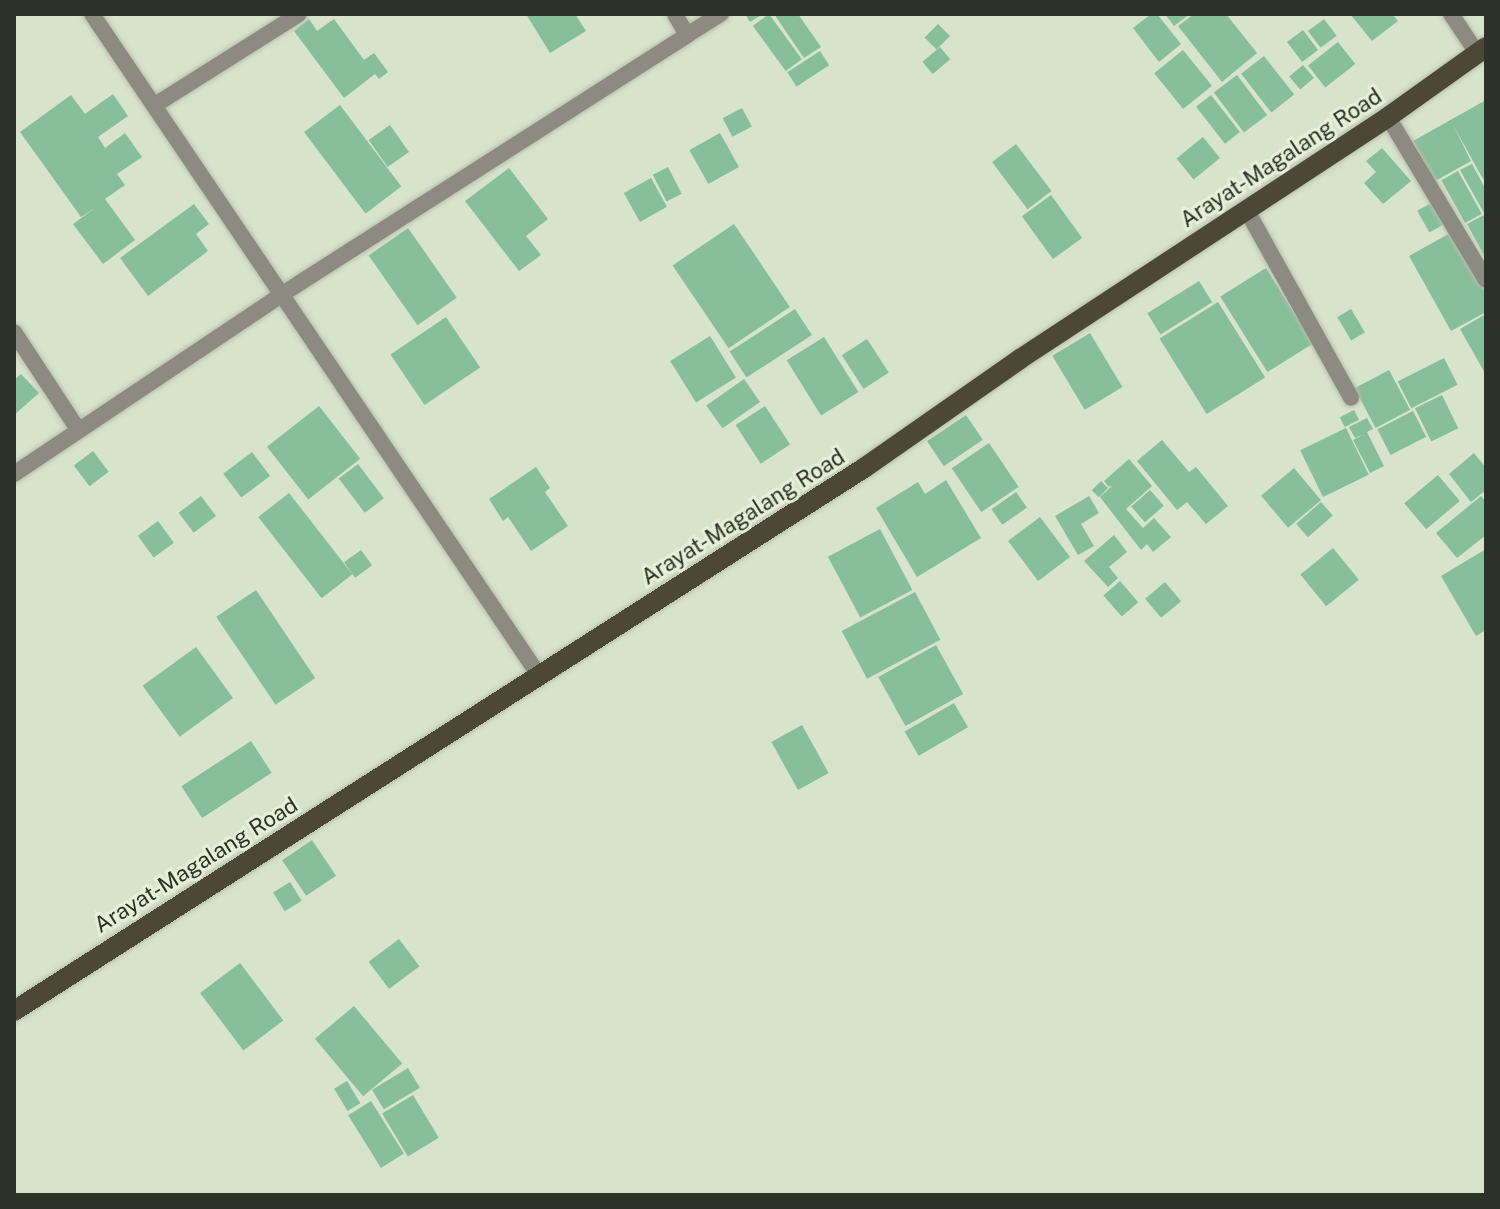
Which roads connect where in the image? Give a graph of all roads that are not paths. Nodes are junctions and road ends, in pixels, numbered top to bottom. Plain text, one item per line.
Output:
1 (92, 14) edge
2 (299, 14) edge
3 (675, 14) edge
4 (721, 14) edge
5 (1451, 14) edge
6 (687, 35) junction
7 (1482, 50) edge
8 (155, 105) junction
9 (1388, 117) junction
10 (1246, 209) junction
11 (1486, 280) edge
12 (284, 293) junction
13 (14, 332) edge
14 (1351, 398) dead end
15 (79, 431) junction
16 (14, 474) edge
17 (538, 674) junction
18 (14, 1011) edge

1 - 8 street
2 - 8 street
3 - 6 street
4 - 6 street
5 - 7 street
6 - 12 street
7 - 9 main road, Arayat-Magalang Road
8 - 12 street
9 - 10 main road, Arayat-Magalang Road
9 - 11 street
10 - 14 street
10 - 17 main road, Arayat-Magalang Road
12 - 15 street
12 - 17 street
13 - 15 street
15 - 16 street
17 - 18 main road, Arayat-Magalang Road

